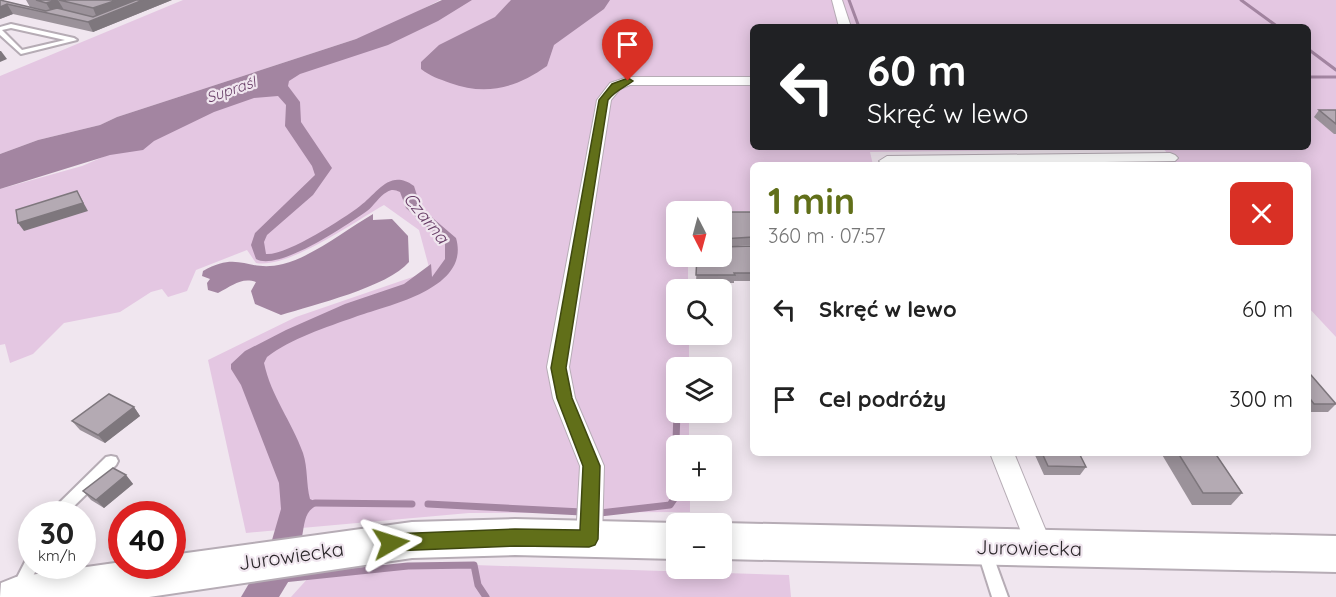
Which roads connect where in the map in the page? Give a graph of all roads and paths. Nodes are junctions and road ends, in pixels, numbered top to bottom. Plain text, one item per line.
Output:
1 (837, 0) edge
2 (844, 24) edge
3 (0, 31) edge
4 (750, 81) edge
5 (886, 158) edge
6 (1170, 158) dead end
7 (1003, 456) edge
8 (111, 461) dead end
9 (70, 501) edge
10 (589, 539) junction
11 (666, 541) edge
12 (732, 542) edge
13 (983, 547) junction
14 (1040, 548) junction
15 (1336, 554) edge
16 (24, 579) edge
17 (16, 597) edge
18 (1000, 597) edge

1 - 2 street
3 - 3 lane
4 - 10 street
5 - 6 street
7 - 14 street
8 - 9 lane
10 - 11 street, Jurowiecka
10 - 17 street, Jurowiecka
12 - 13 street, Jurowiecka
13 - 14 street, Jurowiecka
13 - 18 lane
14 - 15 street, Jurowiecka
16 - 17 lane

